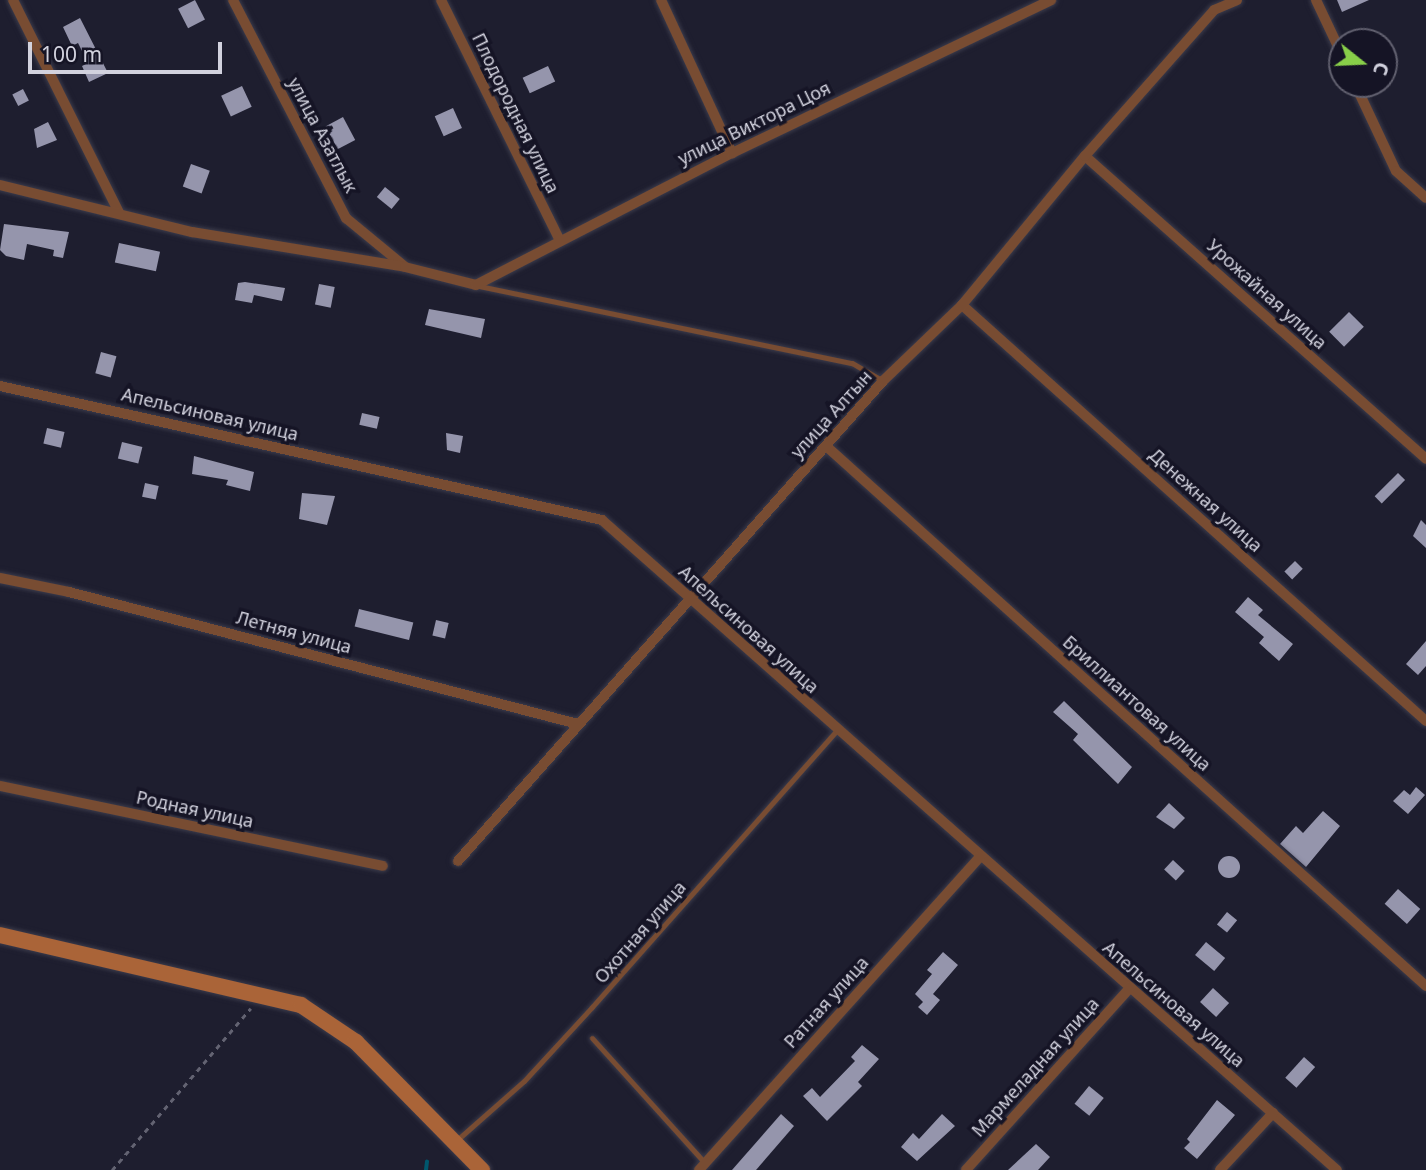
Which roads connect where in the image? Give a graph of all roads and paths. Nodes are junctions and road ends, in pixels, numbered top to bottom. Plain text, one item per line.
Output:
1 (13, 0) edge
2 (233, 0) edge
3 (442, 0) edge
4 (661, 0) edge
5 (1051, 0) edge
6 (1237, 0) edge
7 (1316, 0) edge
8 (1329, 28) edge
9 (1362, 98) edge
10 (732, 153) junction
11 (1085, 156) junction
12 (0, 185) edge
13 (1426, 198) edge
14 (119, 213) junction
15 (560, 241) junction
16 (405, 267) junction
17 (476, 285) junction
18 (962, 305) junction
19 (883, 381) junction
20 (0, 386) edge
21 (825, 446) junction
22 (1426, 459) edge
23 (0, 578) edge
24 (690, 599) junction
25 (1426, 721) edge
26 (578, 724) junction
27 (837, 730) junction
28 (0, 786) edge
29 (980, 858) junction
30 (458, 861) dead end
31 (383, 866) dead end
32 (0, 935) edge
33 (1426, 986) edge
34 (1130, 988) junction
35 (262, 995) junction
36 (592, 1038) dead end
37 (1273, 1113) junction
38 (455, 1142) junction
39 (702, 1167) edge
40 (112, 1170) edge
41 (482, 1170) edge
42 (965, 1170) edge
43 (1220, 1170) edge
44 (1337, 1170) edge

1 - 14 street
2 - 16 street, улица Азатлык
3 - 15 street, Плодородная улица
4 - 10 street
5 - 10 street, улица Виктора Цоя
6 - 11 street, улица Алтын
7 - 8 street
9 - 13 street
10 - 15 street, улица Виктора Цоя
11 - 18 street, улица Алтын
11 - 22 street, Урожайная улица
12 - 14 street
14 - 16 street
15 - 17 street, улица Виктора Цоя
16 - 17 street
17 - 19 lane
18 - 19 street, улица Алтын
18 - 25 street, Денежная улица
19 - 21 street, улица Алтын
20 - 24 street, Апельсиновая улица
21 - 24 street, улица Алтын
21 - 33 street, Бриллиантовая улица
23 - 26 street, Летняя улица
24 - 26 street, улица Алтын
24 - 27 street, Апельсиновая улица
26 - 30 street, улица Алтын
27 - 29 street, Апельсиновая улица
27 - 38 lane, Охотная улица
28 - 31 street, Родная улица
29 - 34 street, Апельсиновая улица
29 - 39 street, Ратная улица
32 - 35 main road
34 - 37 street, Апельсиновая улица
34 - 42 street, Мармеладная улица
35 - 38 main road
35 - 40 path
36 - 39 lane
37 - 43 street
37 - 44 street, Апельсиновая улица
38 - 41 main road

